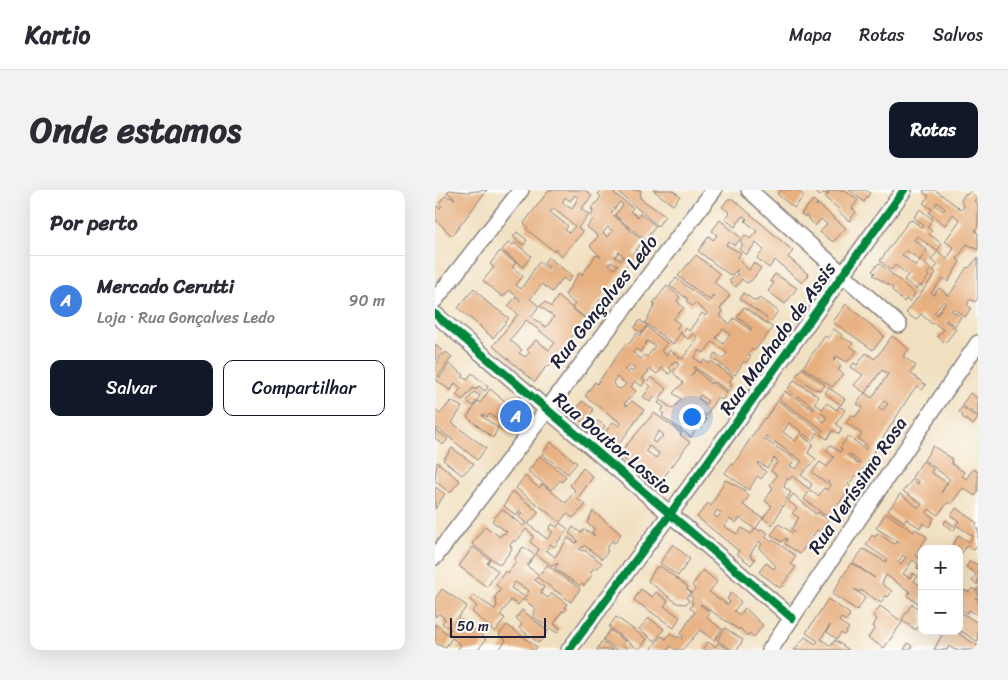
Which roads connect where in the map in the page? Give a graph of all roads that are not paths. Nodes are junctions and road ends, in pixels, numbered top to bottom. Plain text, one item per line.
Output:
1 (521, 190) edge
2 (714, 190) edge
3 (749, 190) edge
4 (904, 190) edge
5 (843, 274) junction
6 (435, 300) edge
7 (435, 314) edge
8 (899, 324) dead end
9 (978, 343) edge
10 (546, 408) junction
11 (671, 514) junction
12 (435, 557) edge
13 (792, 618) junction
14 (569, 650) edge
15 (770, 650) edge

1 - 6 street
2 - 10 street, Rua Gonçalves Ledo
3 - 5 street
4 - 5 street, Rua Machado de Assis
5 - 8 street
5 - 11 street, Rua Machado de Assis
7 - 10 street, Rua Doutor Lossio
9 - 13 street, Rua Veríssimo Rosa
10 - 11 street, Rua Doutor Lossio
10 - 12 street, Rua Gonçalves Ledo
11 - 13 street, Rua Doutor Lossio
11 - 14 street, Rua Machado de Assis
13 - 15 street, Rua Veríssimo Rosa

